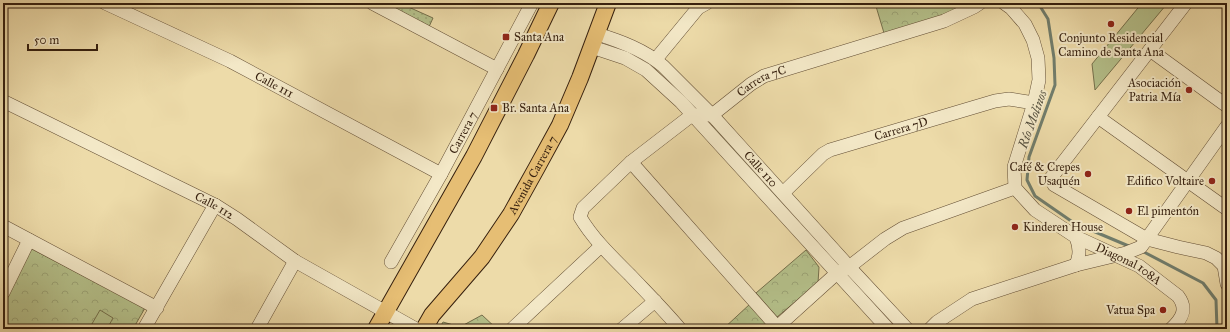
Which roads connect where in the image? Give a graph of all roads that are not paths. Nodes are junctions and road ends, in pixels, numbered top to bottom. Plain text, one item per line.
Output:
1 (105, 3) edge
2 (372, 3) edge
3 (532, 3) edge
4 (552, 3) edge
5 (608, 3) edge
6 (707, 3) edge
7 (980, 3) edge
8 (1004, 3) edge
9 (1183, 4) edge
10 (385, 6) edge
11 (595, 40) junction
12 (1150, 50) junction
13 (656, 59) junction
14 (497, 69) junction
15 (3, 101) edge
16 (1034, 103) junction
17 (1227, 106) edge
18 (692, 115) junction
19 (712, 115) junction
20 (1098, 117) junction
21 (1227, 126) edge
22 (631, 162) junction
23 (441, 174) junction
24 (1187, 180) junction
25 (1015, 188) junction
26 (783, 193) junction
27 (215, 205) junction
28 (1227, 209) edge
29 (3, 226) edge
30 (1076, 237) junction
31 (30, 240) junction
32 (1144, 243) junction
33 (601, 246) junction
34 (1121, 254) junction
35 (295, 261) junction
36 (391, 262) dead end
37 (1076, 265) junction
38 (849, 267) junction
39 (837, 273) junction
40 (1227, 284) edge
41 (3, 293) edge
42 (655, 300) junction
43 (157, 308) junction
44 (386, 312) junction
45 (412, 327) edge
46 (776, 328) edge
47 (144, 329) edge
48 (257, 329) edge
49 (376, 329) edge
50 (424, 329) edge
51 (512, 329) edge
52 (622, 329) edge
53 (680, 329) edge
54 (888, 329) edge
55 (907, 329) edge
56 (930, 329) edge
57 (1171, 329) edge

1 - 23 street, Calle 111
2 - 10 street
3 - 14 street, Carrera 7
4 - 44 main road
5 - 11 main road, Avenida Carrera 7
6 - 13 street
7 - 19 street, Carrera 7C
8 - 16 street
9 - 12 street
10 - 14 street
11 - 13 street, Calle 110
11 - 18 street, Calle 110
11 - 50 main road, Avenida Carrera 7
12 - 17 street
12 - 20 street
13 - 19 street, Calle 110
14 - 23 street, Carrera 7
15 - 27 street, Calle 112
16 - 25 street
16 - 26 street, Carrera 7D
18 - 19 street
18 - 22 street
18 - 39 street, Calle 110
19 - 26 street, Calle 110
20 - 24 street
20 - 32 street
21 - 24 street
22 - 33 street
22 - 46 street
23 - 36 street, Carrera 7
24 - 28 street
24 - 32 street
25 - 30 street, Diagonal 108A
25 - 38 street
26 - 38 street, Calle 110
27 - 35 street, Calle 112
27 - 43 street
29 - 31 street
30 - 34 street, Diagonal 108A
30 - 37 street
31 - 41 street
31 - 43 street
32 - 34 street
32 - 40 street
33 - 42 street
33 - 51 street
34 - 37 street
34 - 57 street, Diagonal 108A
35 - 44 street, Calle 112
35 - 48 street
37 - 56 street
38 - 39 street
38 - 55 street, Calle 110
39 - 46 street
39 - 54 street, Calle 110
42 - 52 street
42 - 53 street
43 - 47 street
44 - 45 street, Calle 112
44 - 49 main road

